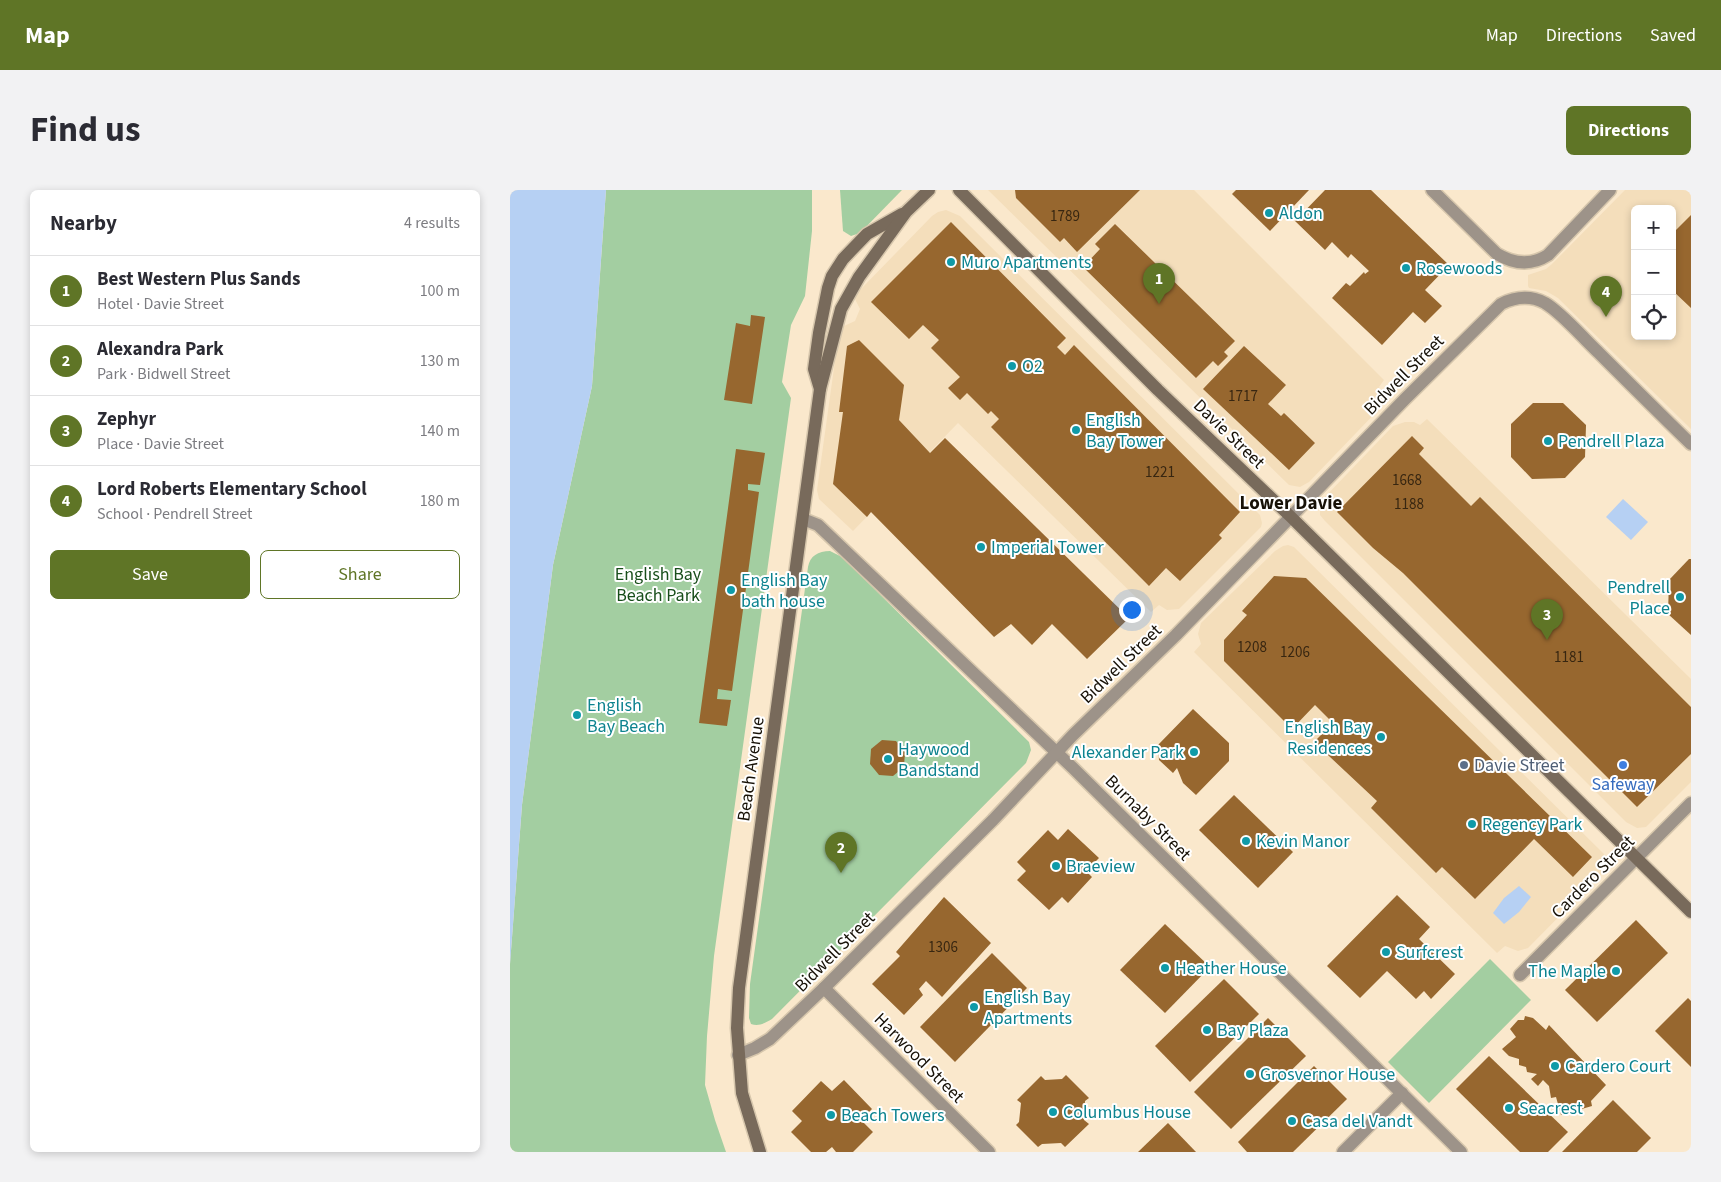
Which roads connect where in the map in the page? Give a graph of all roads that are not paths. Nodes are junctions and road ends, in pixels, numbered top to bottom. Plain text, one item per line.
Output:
1 (929, 190) edge
2 (960, 190) edge
3 (1432, 190) edge
4 (1610, 190) edge
5 (906, 212) junction
6 (820, 389) junction
7 (1691, 444) edge
8 (1290, 516) junction
9 (803, 519) junction
10 (1056, 752) junction
11 (1691, 803) edge
12 (1636, 858) junction
13 (1691, 912) edge
14 (1520, 975) dead end
15 (824, 988) junction
16 (738, 1055) junction
17 (1402, 1093) junction
18 (760, 1152) edge
19 (988, 1152) edge
20 (1343, 1152) edge
21 (1461, 1152) edge

1 - 5 street
2 - 8 street, Davie Street
3 - 4 street
5 - 6 street, Beach Avenue
5 - 6 street, Beach Avenue
6 - 9 street, Beach Avenue
7 - 8 street, Bidwell Street
8 - 10 street, Bidwell Street
8 - 12 street, Davie Street
9 - 10 street, Burnaby Street
9 - 16 street, Beach Avenue
10 - 15 street, Bidwell Street
10 - 17 street, Burnaby Street
11 - 12 street, Cardero Street
12 - 13 street, Davie Street
12 - 14 street, Cardero Street
15 - 16 street, Bidwell Street
15 - 19 street, Harwood Street
16 - 18 street, Beach Avenue
17 - 20 street
17 - 21 street, Burnaby Street

